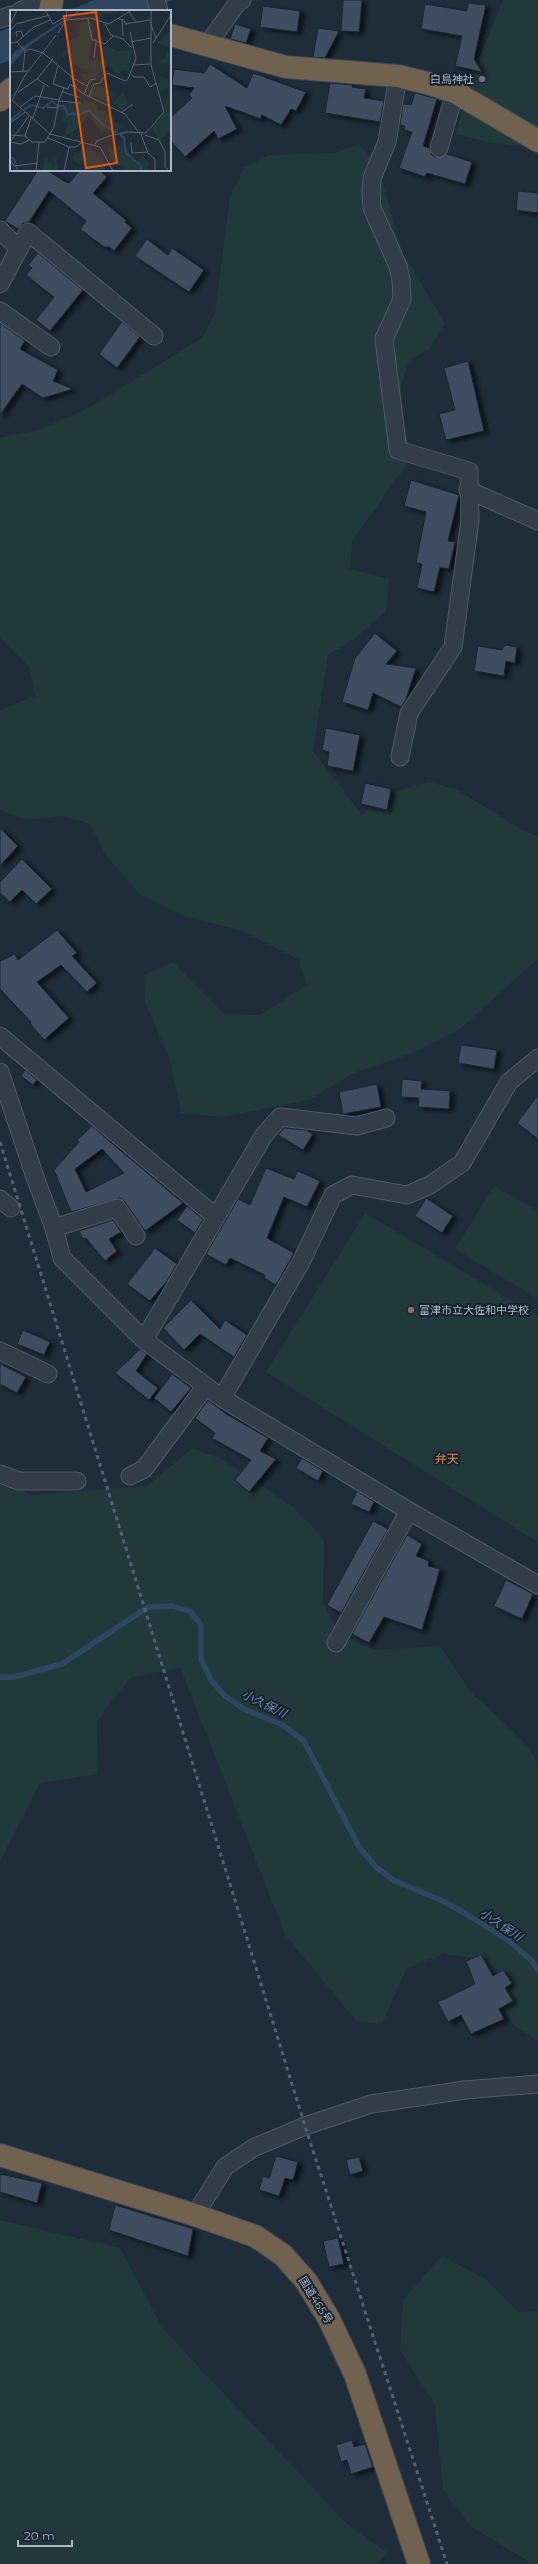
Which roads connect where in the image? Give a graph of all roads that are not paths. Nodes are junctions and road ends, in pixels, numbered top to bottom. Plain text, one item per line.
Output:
1 (242, 0) edge
2 (51, 6) edge
3 (22, 10) edge
4 (10, 15) edge
5 (0, 19) edge
6 (171, 35) edge
7 (208, 44) junction
8 (398, 76) junction
9 (10, 90) edge
10 (455, 92) junction
11 (0, 100) edge
12 (538, 141) edge
13 (439, 148) dead end
14 (0, 230) edge
15 (19, 249) junction
16 (0, 284) edge
17 (0, 311) edge
18 (154, 336) dead end
19 (51, 347) dead end
20 (468, 490) junction
21 (538, 521) edge
22 (400, 757) dead end
23 (0, 1036) edge
24 (538, 1058) edge
25 (0, 1072) edge
26 (386, 1118) dead end
27 (216, 1217) junction
28 (54, 1228) junction
29 (136, 1236) dead end
30 (144, 1340) junction
31 (0, 1351) edge
32 (48, 1374) dead end
33 (205, 1386) junction
34 (222, 1398) junction
35 (0, 1474) edge
36 (130, 1476) dead end
37 (77, 1481) dead end
38 (409, 1511) junction
39 (538, 1585) edge
40 (336, 1643) dead end
41 (538, 2084) edge
42 (0, 2155) edge
43 (195, 2215) junction
44 (419, 2564) edge

1 - 7 street
2 - 3 street
4 - 5 street
6 - 7 highway
7 - 8 highway
8 - 10 highway
8 - 20 street
9 - 11 highway
10 - 12 highway
10 - 13 street
14 - 15 street
15 - 16 street
15 - 18 street
17 - 19 street
20 - 21 street
20 - 22 street
23 - 27 street
24 - 34 street
25 - 28 street
26 - 27 street
27 - 30 street
28 - 29 street
28 - 30 street
30 - 33 street
31 - 32 street
33 - 34 street
33 - 36 street
34 - 38 street
35 - 37 street
38 - 39 street
38 - 40 street
41 - 43 street
42 - 43 highway, 国道465号
43 - 44 highway, 国道465号

